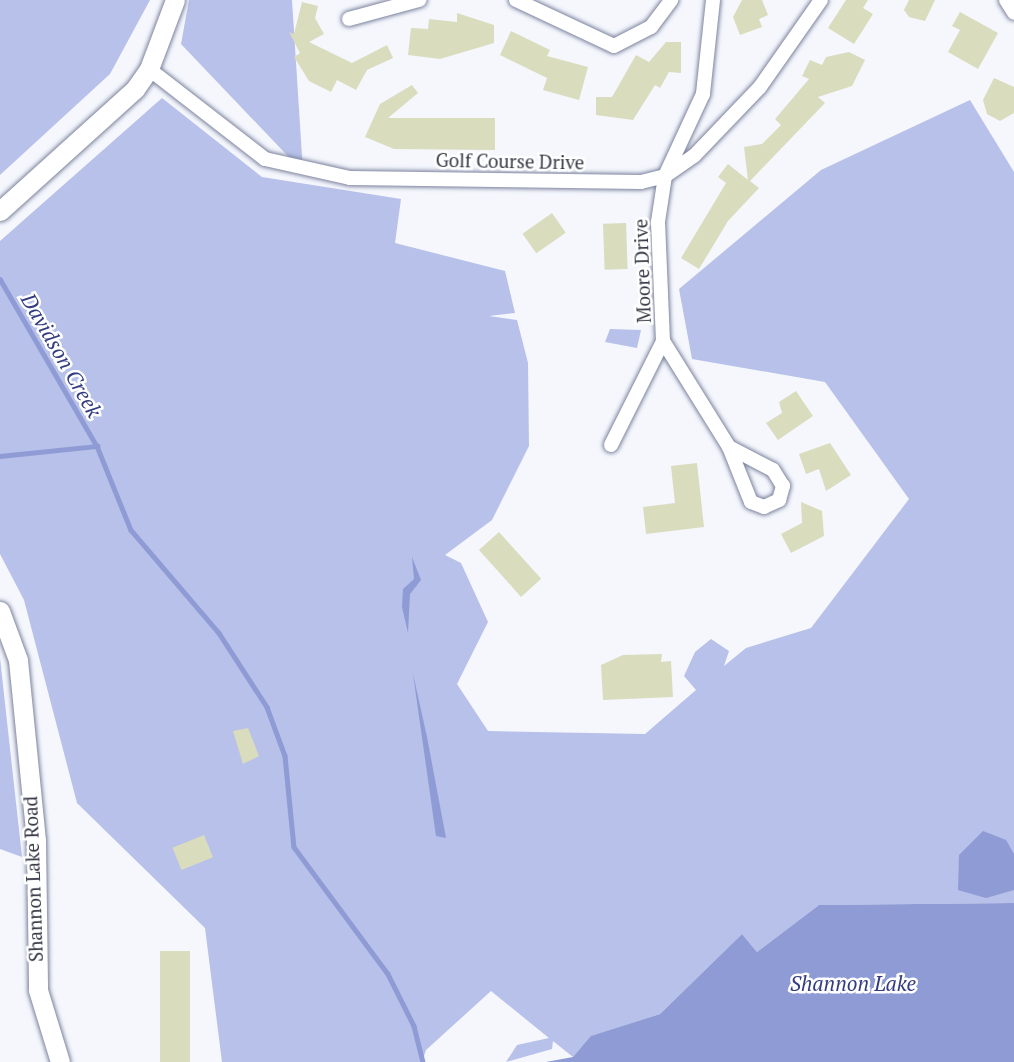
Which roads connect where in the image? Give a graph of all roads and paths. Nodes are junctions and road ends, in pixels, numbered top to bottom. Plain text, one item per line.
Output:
1 (175, 0) edge
2 (419, 0) edge
3 (516, 0) edge
4 (671, 0) edge
5 (713, 0) edge
6 (821, 0) edge
7 (1006, 0) edge
8 (549, 5) edge
9 (1014, 13) edge
10 (349, 19) dead end
11 (149, 69) junction
12 (665, 176) junction
13 (0, 211) edge
14 (663, 341) junction
15 (611, 445) dead end
16 (729, 447) dead end
17 (0, 611) edge
18 (60, 1062) edge

1 - 11 main road
2 - 10 street
3 - 8 street
4 - 8 street
5 - 12 street, Moore Drive
6 - 12 street
7 - 9 street
11 - 12 street, Golf Course Drive
11 - 13 main road
12 - 14 street, Moore Drive
14 - 15 street
14 - 16 street, Moore Drive
17 - 18 main road, Shannon Lake Road

